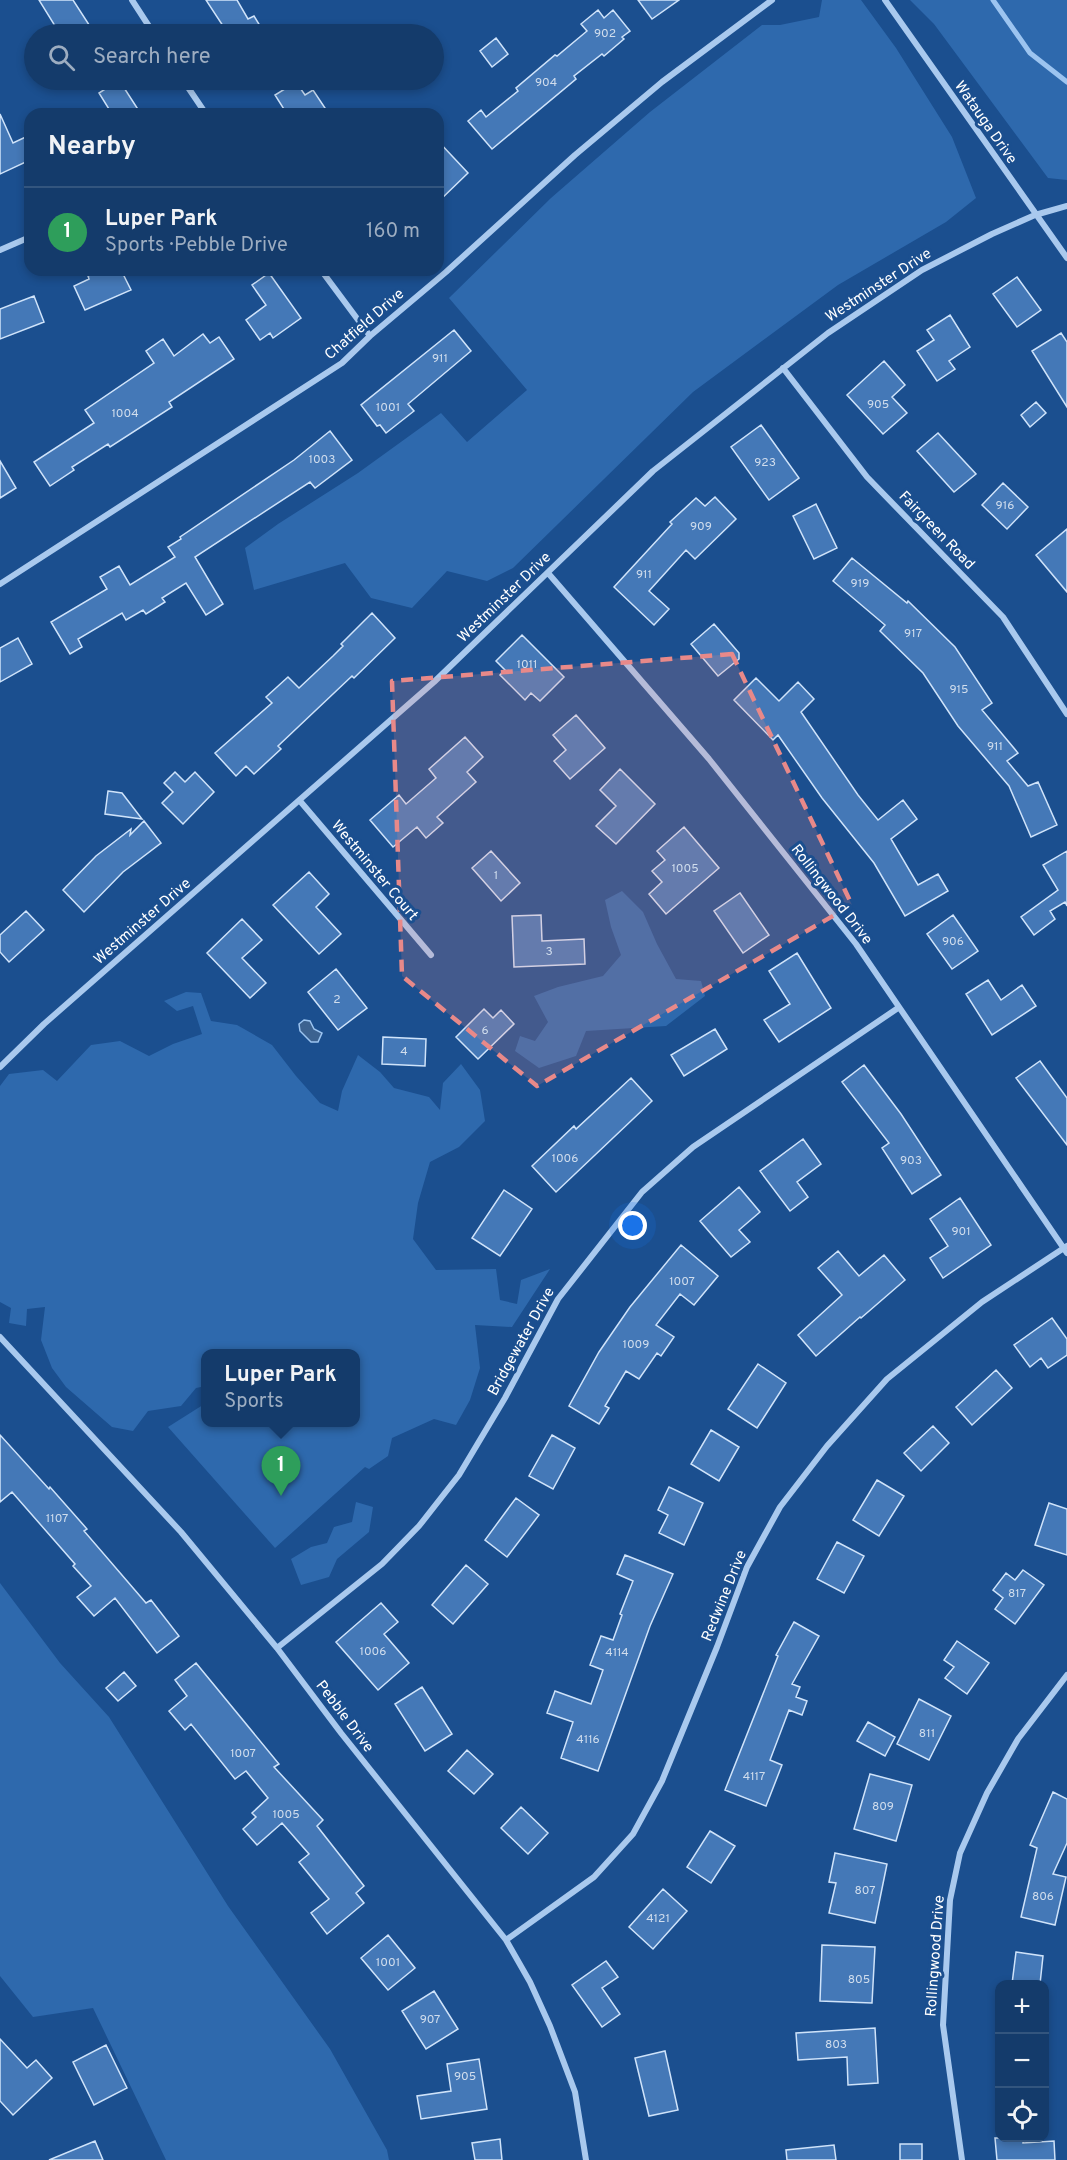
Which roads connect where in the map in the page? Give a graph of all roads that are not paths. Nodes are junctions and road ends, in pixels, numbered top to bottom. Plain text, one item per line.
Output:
1 (132, 0) edge
2 (772, 0) edge
3 (885, 0) edge
4 (148, 24) edge
5 (190, 90) edge
6 (202, 108) edge
7 (1067, 206) edge
8 (1035, 215) junction
9 (24, 240) edge
10 (0, 250) edge
11 (1067, 258) edge
12 (444, 274) edge
13 (325, 276) edge
14 (441, 276) edge
15 (370, 336) junction
16 (783, 368) junction
17 (548, 573) junction
18 (0, 584) edge
19 (1067, 714) edge
20 (300, 801) junction
21 (431, 956) dead end
22 (898, 1008) junction
23 (0, 1067) edge
24 (1066, 1249) edge
25 (0, 1337) edge
26 (277, 1648) junction
27 (1067, 1675) edge
28 (506, 1940) junction
29 (586, 2160) edge
30 (962, 2160) edge

1 - 4 street
2 - 12 street, Chatfield Drive
3 - 8 street, Watauga Drive
5 - 6 street
7 - 8 street, Westminster Drive
8 - 11 street, Watauga Drive
8 - 16 street, Westminster Drive
9 - 10 street
13 - 15 street
14 - 15 street, Chatfield Drive
15 - 18 street, Chatfield Drive
16 - 17 street, Westminster Drive
16 - 19 street, Fairgreen Road
17 - 20 street, Westminster Drive
17 - 22 street, Rollingwood Drive
20 - 21 street, Westminster Court
20 - 23 street, Westminster Drive
22 - 24 street, Rollingwood Drive
22 - 26 street, Bridgewater Drive
24 - 28 street, Redwine Drive
25 - 26 street, Pebble Drive
26 - 28 street, Pebble Drive
27 - 30 street, Rollingwood Drive
28 - 29 street, Pebble Drive

